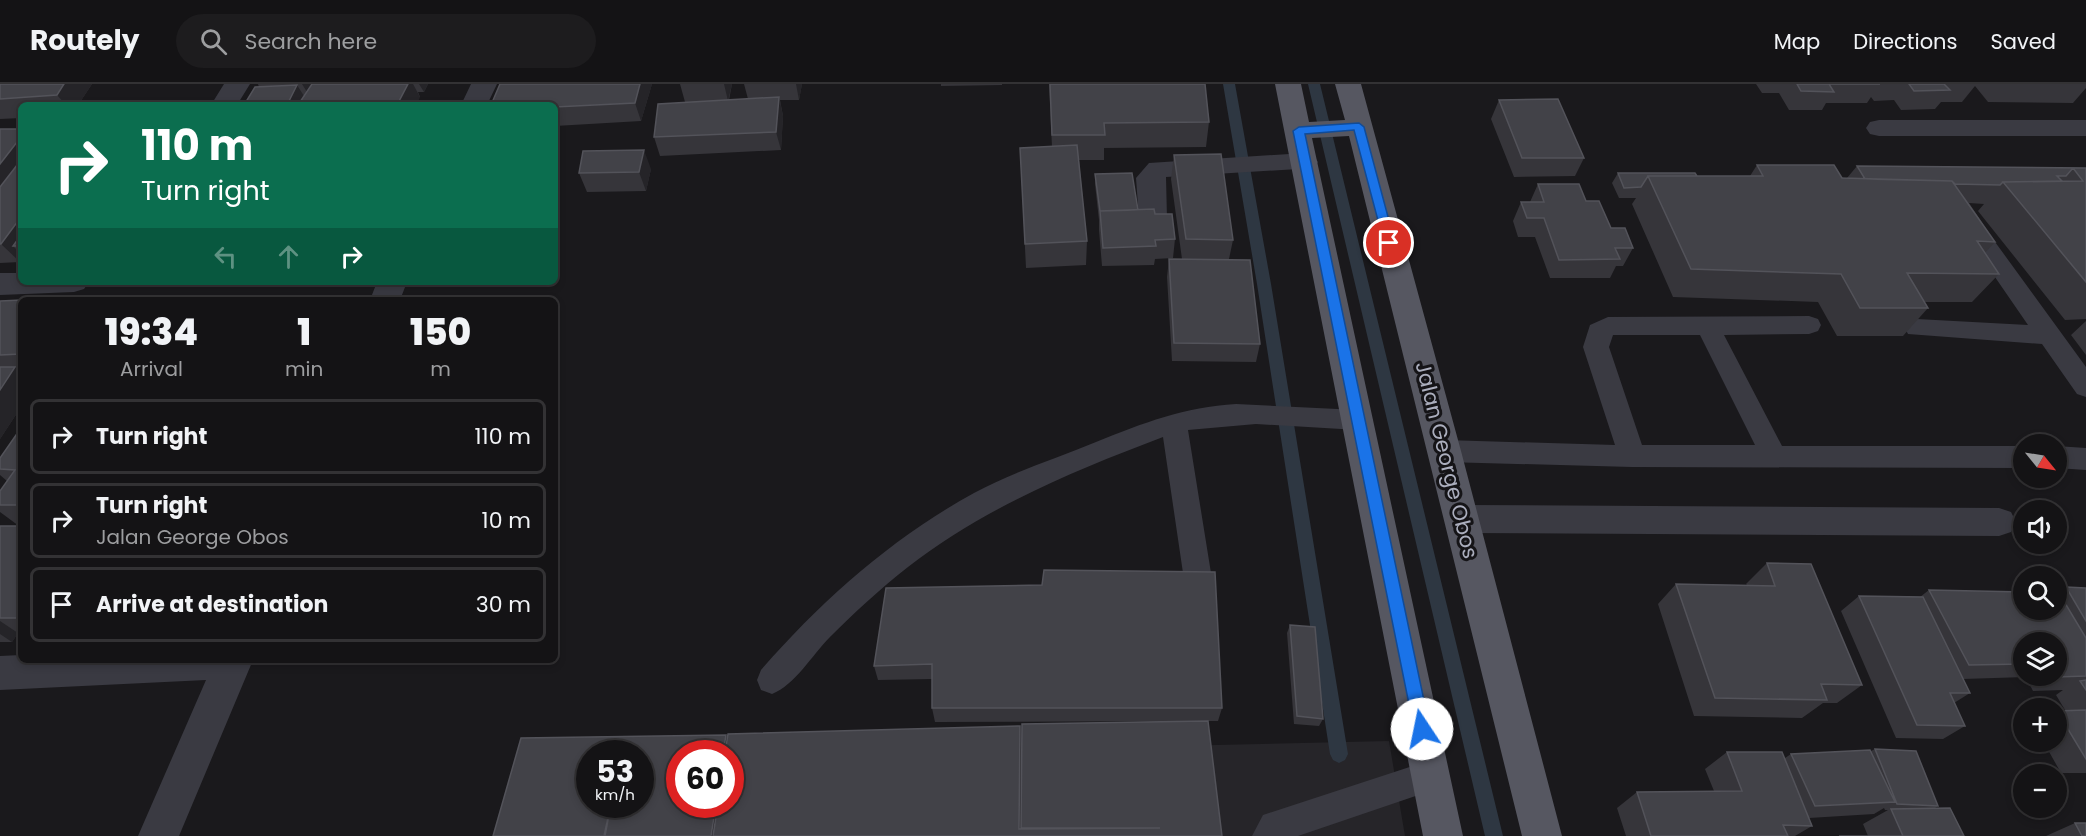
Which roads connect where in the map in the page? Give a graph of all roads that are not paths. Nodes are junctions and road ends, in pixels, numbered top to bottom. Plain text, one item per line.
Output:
1 (237, 84) edge
2 (484, 84) edge
3 (1288, 84) edge
4 (1348, 84) edge
5 (226, 102) edge
6 (475, 102) edge
7 (1359, 127) junction
8 (1879, 128) dead end
9 (2086, 128) edge
10 (1299, 131) junction
11 (1305, 162) junction
12 (1960, 210) edge
13 (1152, 219) edge
14 (0, 284) edge
15 (18, 284) edge
16 (1809, 325) dead end
17 (1707, 326) junction
18 (1917, 328) edge
19 (2049, 335) junction
20 (2086, 387) edge
21 (1359, 420) junction
22 (1174, 424) junction
23 (1445, 451) junction
24 (1632, 456) junction
25 (1773, 456) junction
26 (2013, 457) edge
27 (2067, 458) edge
28 (2086, 459) edge
29 (1462, 519) junction
30 (1999, 522) dead end
31 (1197, 573) edge
32 (194, 663) edge
33 (232, 663) edge
34 (0, 673) edge
35 (772, 680) dead end
36 (1431, 776) junction
37 (158, 836) edge
38 (1269, 836) edge
39 (1443, 836) edge
40 (1542, 836) edge

1 - 5 street
2 - 6 street
3 - 10 main road
4 - 7 main road, Jalan George Obos
7 - 10 main road
7 - 23 main road, Jalan George Obos
8 - 9 street
10 - 11 main road
11 - 13 street
11 - 21 main road
12 - 19 lane
14 - 15 street
16 - 17 lane
17 - 24 lane
17 - 25 lane
18 - 19 lane
19 - 20 lane
21 - 22 lane
21 - 36 main road
22 - 31 lane
22 - 35 lane
23 - 24 lane
23 - 29 main road, Jalan George Obos
24 - 25 lane
25 - 26 lane
27 - 28 lane
29 - 30 street
29 - 40 main road, Jalan George Obos
32 - 34 street
33 - 37 street
36 - 38 lane
36 - 39 main road

